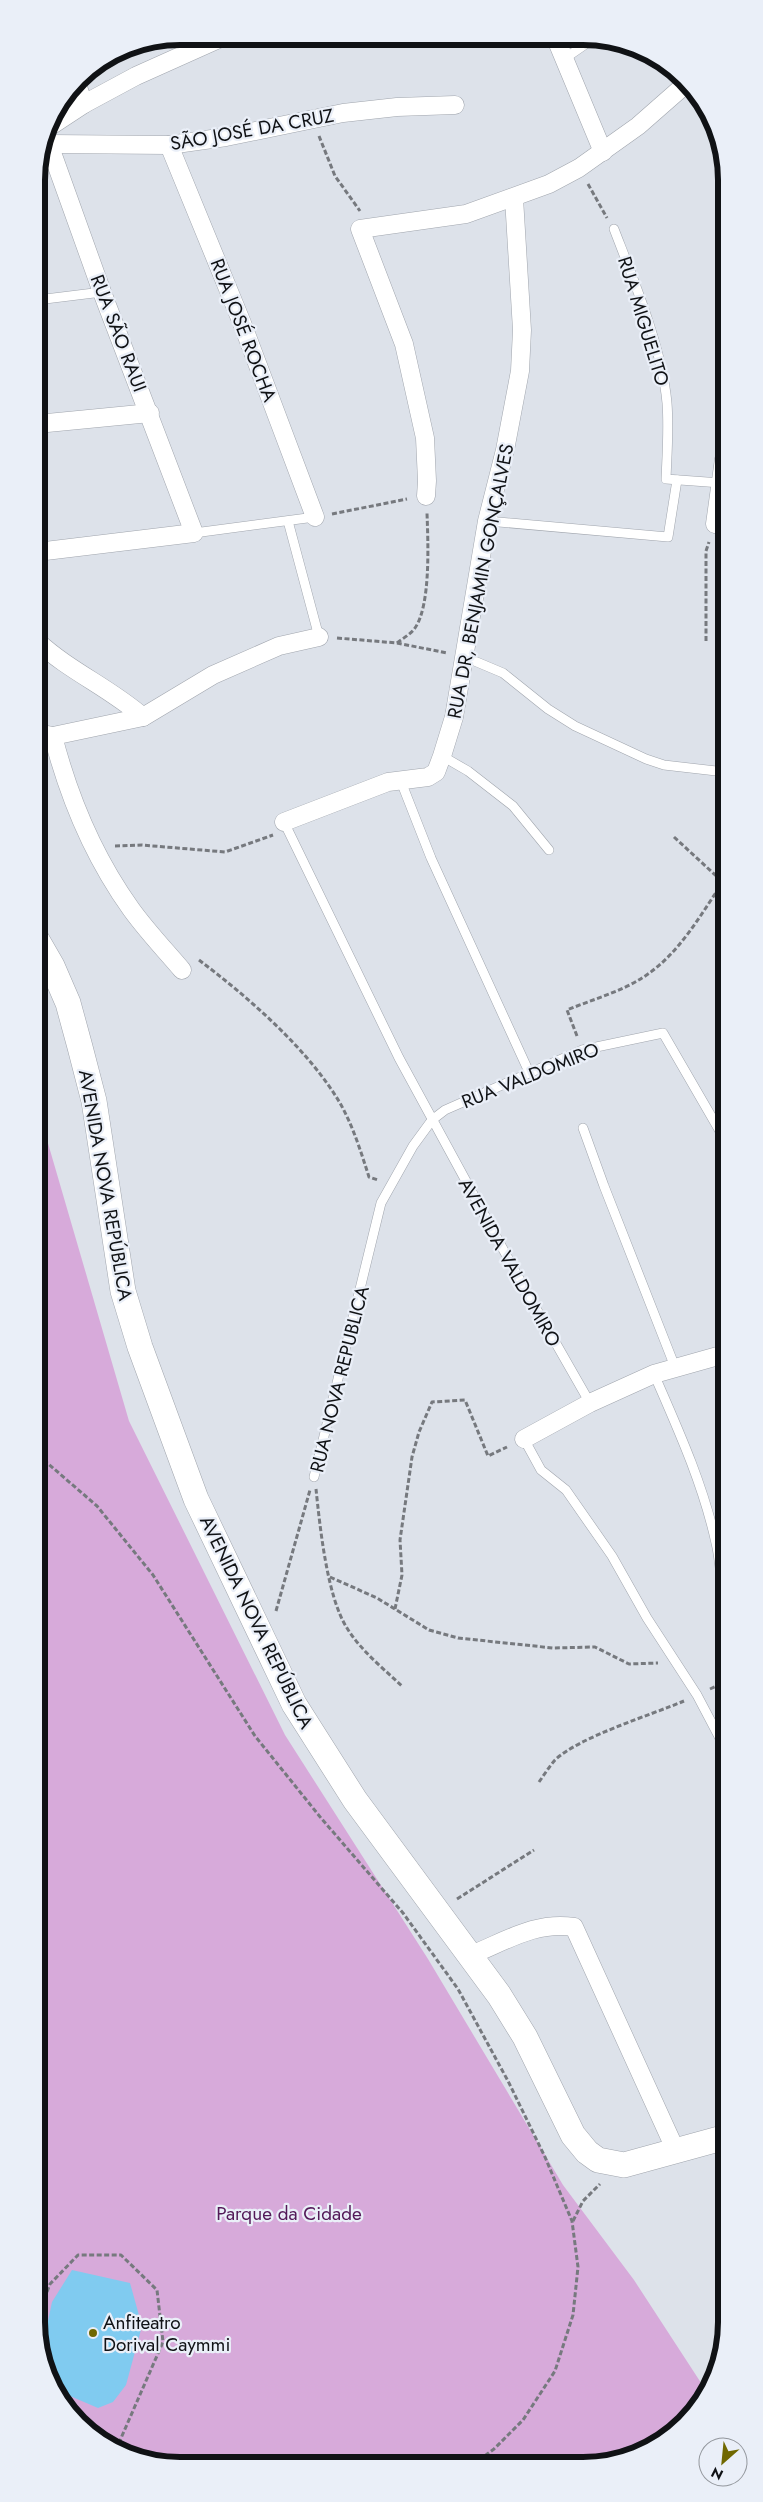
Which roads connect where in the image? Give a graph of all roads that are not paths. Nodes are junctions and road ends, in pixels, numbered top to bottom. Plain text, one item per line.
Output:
1 (194, 45) edge
2 (558, 45) edge
3 (584, 45) edge
4 (564, 59) junction
5 (682, 88) edge
6 (79, 90) edge
7 (84, 104) junction
8 (455, 106) dead end
9 (55, 128) edge
10 (53, 135) edge
11 (50, 144) edge
12 (170, 145) junction
13 (603, 152) junction
14 (514, 198) junction
15 (614, 229) road end
16 (102, 292) junction
17 (45, 299) edge
18 (150, 413) junction
19 (45, 423) edge
20 (677, 480) junction
21 (718, 483) edge
22 (426, 496) road end
23 (718, 504) edge
24 (315, 517) joint
25 (288, 521) junction
26 (487, 522) junction
27 (715, 524) road end
28 (194, 533) junction
29 (45, 551) edge
30 (319, 637) joint
31 (45, 647) edge
32 (465, 657) junction
33 (143, 717) junction
34 (45, 734) edge
35 (442, 756) junction
36 (718, 771) edge
37 (400, 780) junction
38 (286, 826) joint
39 (549, 850) dead end
40 (45, 954) edge
41 (182, 970) dead end
42 (529, 1072) junction
43 (432, 1120) junction
44 (583, 1128) dead end
45 (718, 1128) edge
46 (718, 1356) edge
47 (676, 1367) junction
48 (654, 1374) junction
49 (590, 1403) junction
50 (524, 1439) joint
51 (314, 1477) road end
52 (718, 1556) edge
53 (718, 1735) edge
54 (471, 1955) junction
55 (718, 2139) edge
56 (676, 2152) junction

1 - 7 street
2 - 4 street
3 - 4 lane
4 - 13 street
5 - 13 street
6 - 7 street
7 - 9 street
8 - 12 street, SÃO JOSÉ DA CRUZ
10 - 12 street, SÃO JOSÉ DA CRUZ
11 - 16 street, RUA SÃO RAUI
12 - 24 street, RUA JOSÉ ROCHA
13 - 14 street
14 - 22 street
14 - 26 street, RUA DR, BENJAMIN GONÇALVES
15 - 20 lane, RUA MIGUELITO
16 - 17 lane
16 - 18 street, RUA SÃO RAUI
18 - 19 street
18 - 28 street, RUA SÃO RAUI
20 - 21 lane
20 - 26 lane
23 - 27 street
24 - 25 lane
25 - 28 lane
25 - 30 lane
26 - 32 street, RUA DR, BENJAMIN GONÇALVES
28 - 29 street
30 - 33 street
31 - 33 street
32 - 35 street, RUA DR, BENJAMIN GONÇALVES
32 - 36 lane
33 - 34 street
34 - 41 street
35 - 37 street, RUA DR, BENJAMIN GONÇALVES
35 - 39 lane
37 - 38 street, RUA DR, BENJAMIN GONÇALVES
37 - 42 lane
38 - 43 lane, AVENIDA VALDOMIRO
40 - 54 street, AVENIDA NOVA REPÚBLICA
42 - 43 lane, RUA VALDOMIRO
42 - 45 lane, RUA VALDOMIRO
43 - 49 lane, AVENIDA VALDOMIRO
43 - 51 lane, RUA NOVA REPUBLICA
44 - 47 lane
46 - 47 street
47 - 48 street
48 - 49 street
48 - 52 lane
49 - 50 street
50 - 53 lane
54 - 56 street, AVENIDA NOVA REPÚBLICA
54 - 56 street
55 - 56 street, AVENIDA NOVA REPÚBLICA

